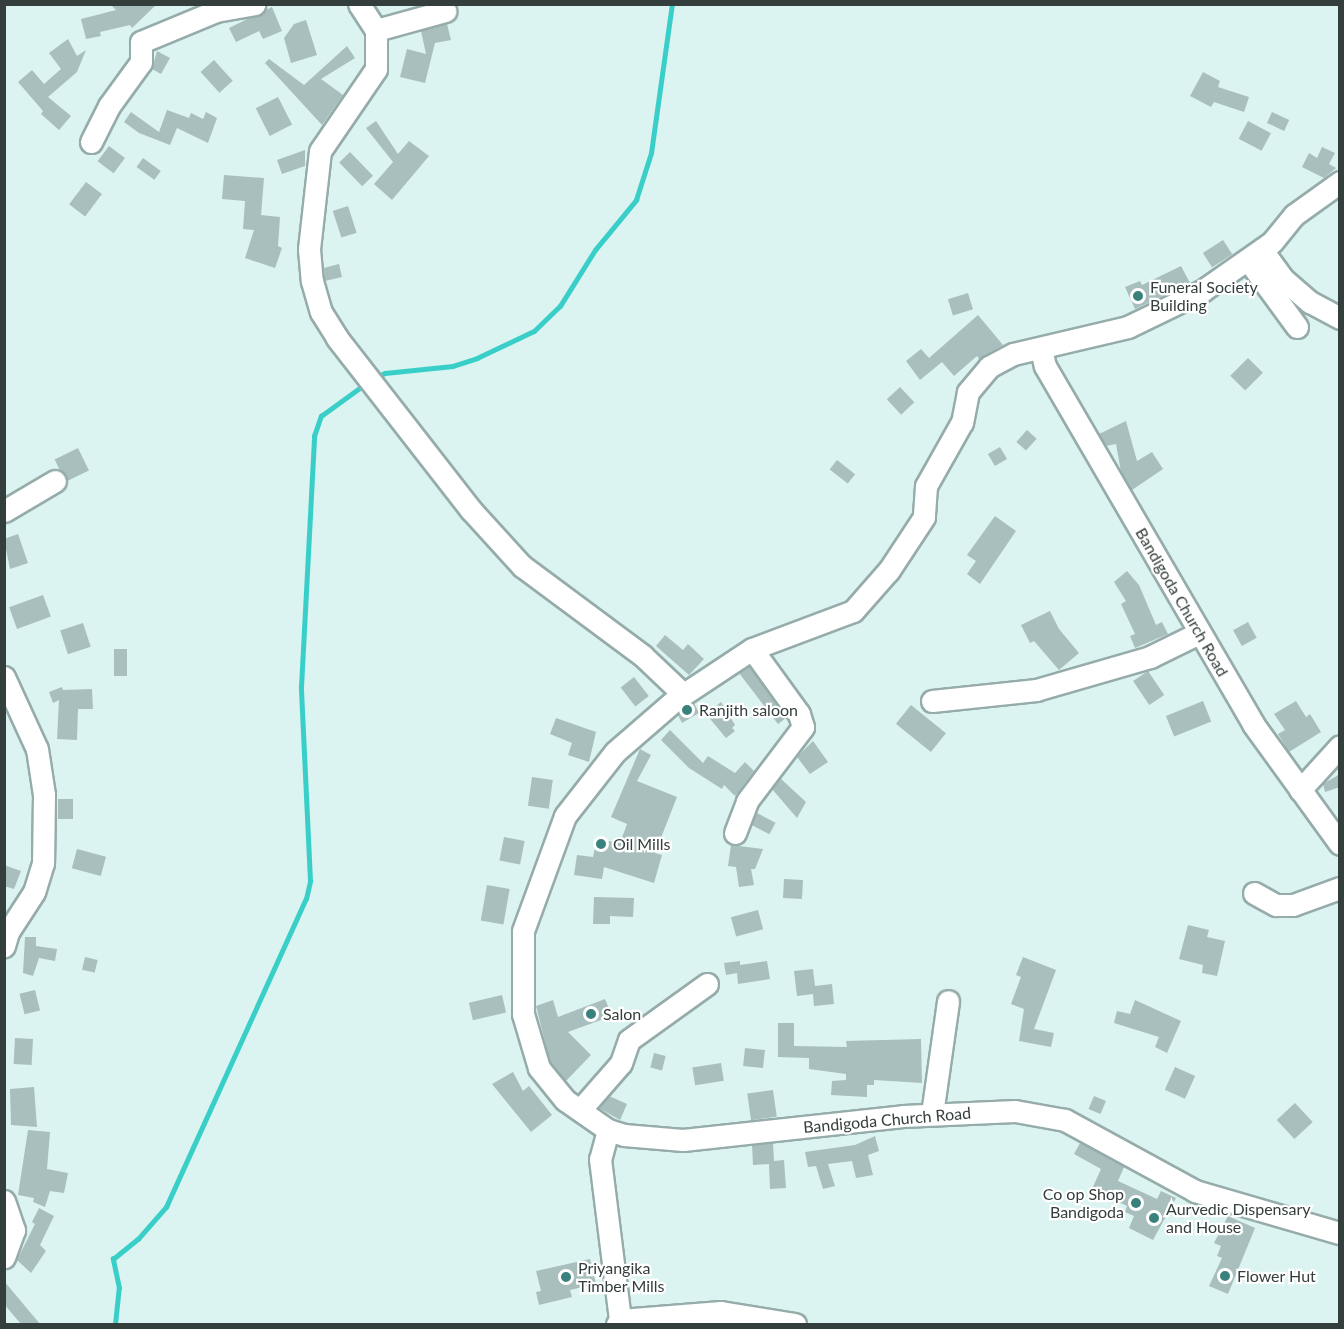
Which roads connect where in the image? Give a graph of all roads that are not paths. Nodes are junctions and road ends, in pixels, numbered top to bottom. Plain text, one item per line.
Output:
1 (254, 4) edge
2 (359, 4) edge
3 (445, 11) dead end
4 (376, 30) junction
5 (91, 142) dead end
6 (1340, 182) edge
7 (1255, 255) junction
8 (1340, 318) edge
9 (1297, 327) dead end
10 (1041, 349) junction
11 (55, 482) dead end
12 (4, 511) edge
13 (1199, 633) junction
14 (752, 649) junction
15 (4, 677) edge
16 (683, 694) junction
17 (932, 701) dead end
18 (1340, 746) edge
19 (1300, 790) junction
20 (735, 833) dead end
21 (1338, 838) edge
22 (1340, 888) edge
23 (1254, 893) dead end
24 (4, 946) edge
25 (707, 984) dead end
26 (948, 1001) dead end
27 (580, 1110) junction
28 (932, 1114) junction
29 (608, 1130) junction
30 (4, 1201) edge
31 (1340, 1233) edge
32 (4, 1257) edge
33 (618, 1322) edge
34 (795, 1324) edge

1 - 5 street
2 - 4 street
3 - 4 street
4 - 16 street
6 - 7 street
7 - 8 street
7 - 9 street
7 - 10 street
10 - 13 street, Bandigoda Church Road
10 - 14 street
11 - 12 street
13 - 17 street
13 - 19 street, Bandigoda Church Road
14 - 16 street
14 - 20 street
15 - 24 street
16 - 27 street
18 - 19 street
19 - 21 street, Bandigoda Church Road
22 - 23 street
25 - 27 street
26 - 28 street
27 - 29 street
28 - 29 street, Bandigoda Church Road
28 - 31 street, Bandigoda Church Road
29 - 33 street
30 - 32 street
33 - 34 street

